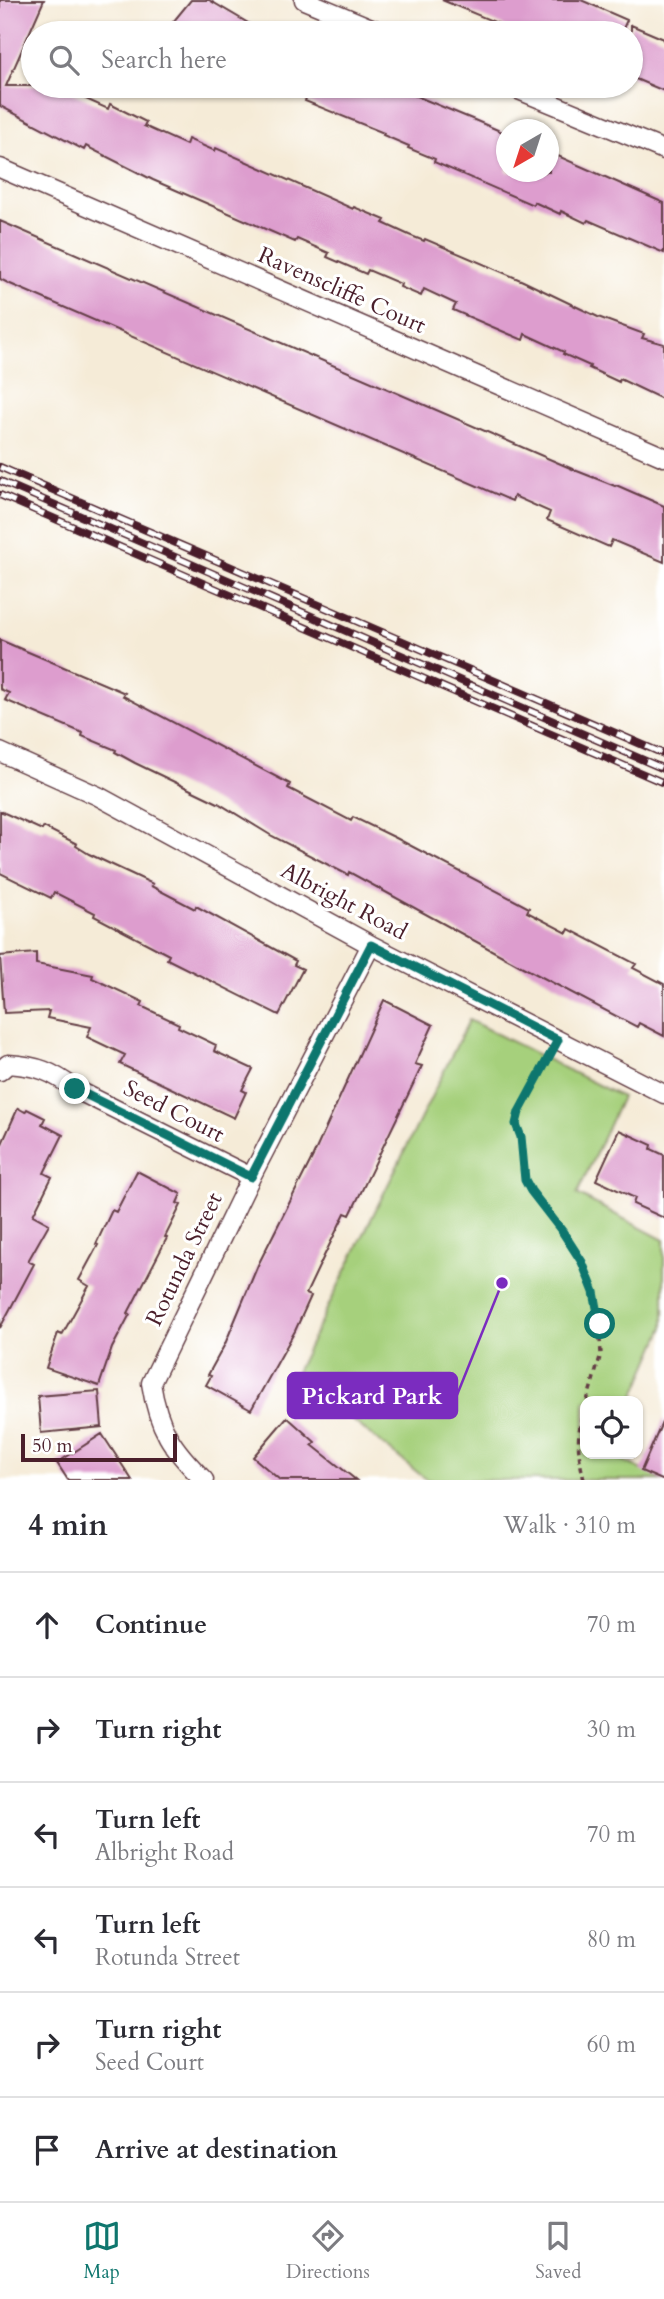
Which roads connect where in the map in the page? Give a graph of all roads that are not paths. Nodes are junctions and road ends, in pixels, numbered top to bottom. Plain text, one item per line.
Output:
1 (304, 0) edge
2 (354, 21) edge
3 (538, 98) edge
4 (664, 150) edge
5 (0, 168) edge
6 (664, 457) edge
7 (0, 752) edge
8 (371, 945) junction
9 (0, 1071) edge
10 (664, 1094) edge
11 (251, 1177) junction
12 (204, 1480) edge

1 - 2 street
3 - 4 street
5 - 6 street, Ravenscliffe Court
7 - 8 street, Albright Road
8 - 10 street, Albright Road
8 - 11 street, Rotunda Street
9 - 11 street, Seed Court
11 - 12 street, Rotunda Street

